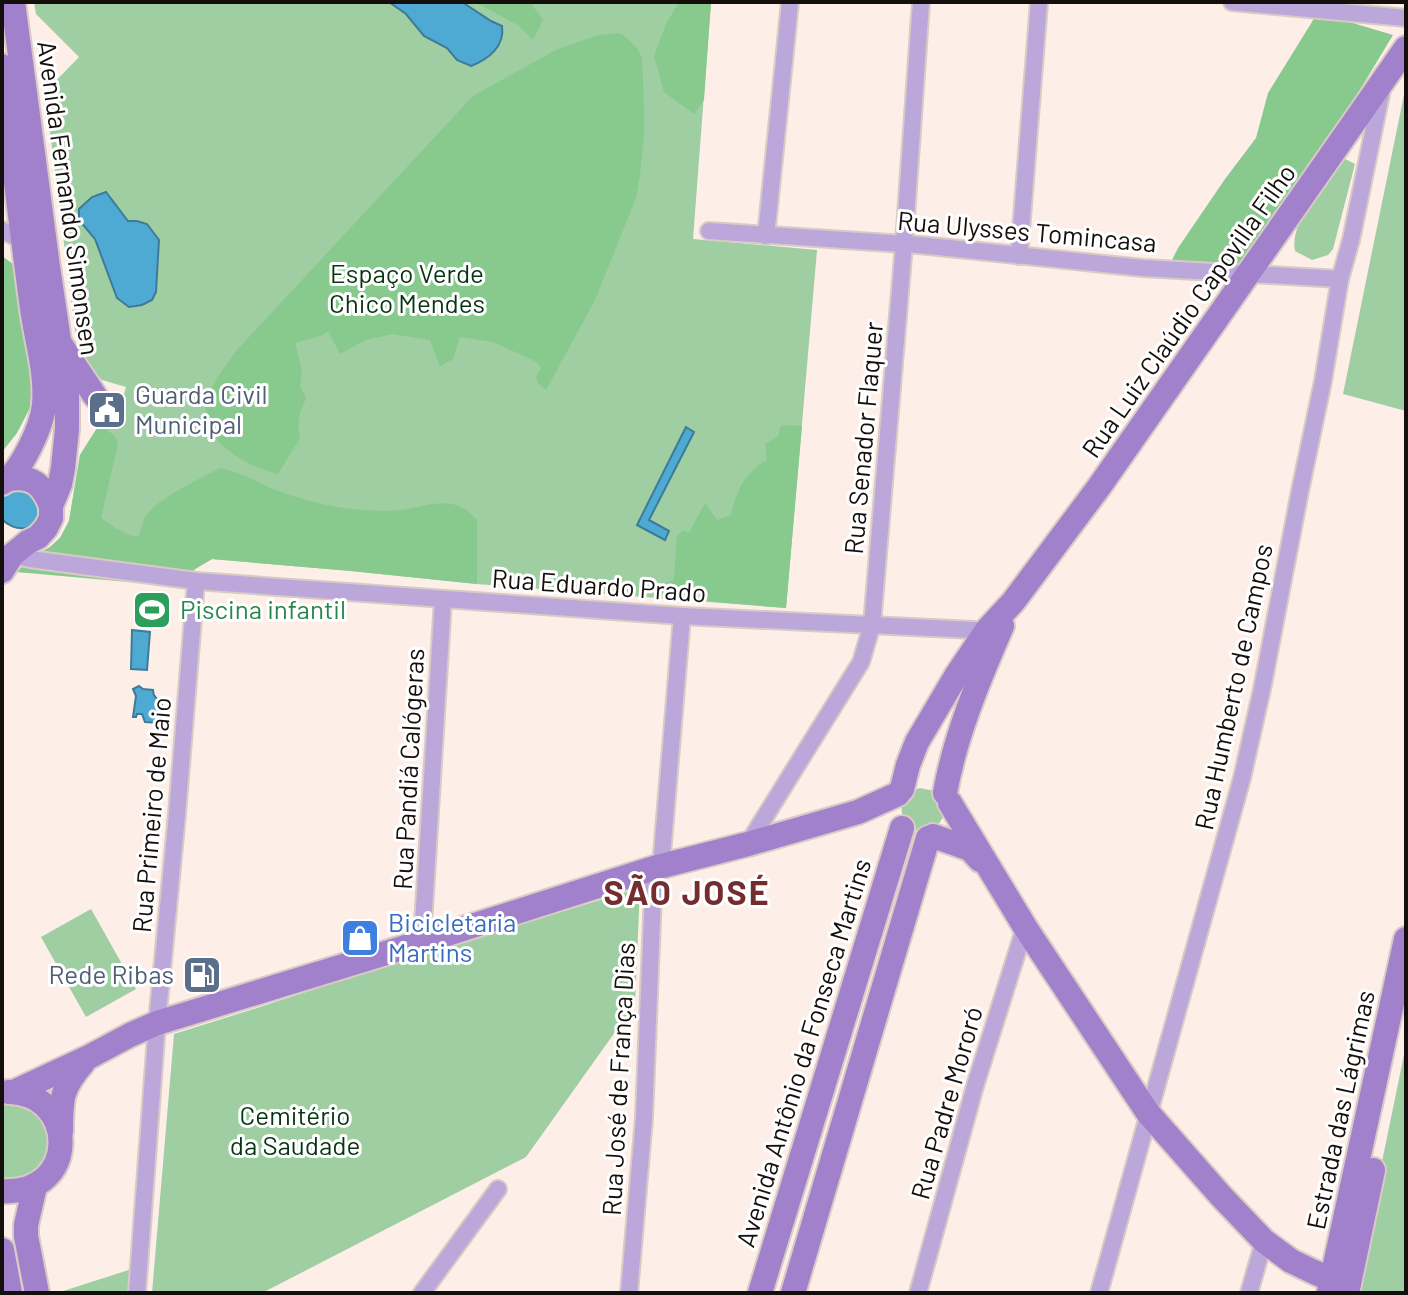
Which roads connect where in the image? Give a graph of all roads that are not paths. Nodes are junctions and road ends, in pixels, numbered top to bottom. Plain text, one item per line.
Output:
1 (13, 2) edge
2 (790, 2) edge
3 (921, 2) edge
4 (1039, 2) edge
5 (1232, 2) edge
6 (1406, 18) edge
7 (1406, 48) edge
8 (2, 66) edge
9 (1383, 83) junction
10 (2, 230) edge
11 (709, 231) dead end
12 (766, 236) junction
13 (24, 241) junction
14 (904, 244) junction
15 (1019, 256) junction
16 (1249, 274) junction
17 (1340, 279) junction
18 (59, 343) junction
19 (95, 396) dead end
20 (6, 481) edge
21 (51, 506) junction
22 (11, 551) edge
23 (196, 581) junction
24 (443, 599) junction
25 (682, 616) junction
26 (872, 625) junction
27 (993, 631) junction
28 (968, 680) junction
29 (900, 791) junction
30 (948, 798) junction
31 (858, 812) junction
32 (900, 826) junction
33 (931, 837) junction
34 (748, 844) junction
35 (658, 867) junction
36 (993, 873) junction
37 (1025, 927) junction
38 (422, 942) junction
39 (1405, 947) edge
40 (157, 1023) junction
41 (1405, 1027) edge
42 (87, 1058) junction
43 (6, 1091) edge
44 (1148, 1113) junction
45 (61, 1133) junction
46 (35, 1186) junction
47 (498, 1189) dead end
48 (2, 1191) edge
49 (1264, 1241) junction
50 (2, 1250) edge
51 (1339, 1287) edge
52 (10, 1293) edge
53 (37, 1293) edge
54 (137, 1293) edge
55 (422, 1293) edge
56 (629, 1293) edge
57 (760, 1293) edge
58 (793, 1293) edge
59 (918, 1293) edge
60 (1099, 1293) edge
61 (1249, 1293) edge

1 - 18 street, Avenida Fernando Simonsen
2 - 12 street
3 - 14 street, Rua Senador Flaquer
4 - 15 street
5 - 6 street
7 - 9 street, Rua Luiz Claúdio Capovilla Filho
8 - 13 street, Avenida Fernando Simonsen
9 - 16 street, Rua Luiz Claúdio Capovilla Filho
9 - 17 street, Rua Humberto de Campos
10 - 13 street
11 - 12 street, Rua Ulysses Tomincasa
12 - 14 street, Rua Ulysses Tomincasa
13 - 20 street, Avenida Fernando Simonsen
14 - 15 street, Rua Ulysses Tomincasa
14 - 26 street, Rua Senador Flaquer
15 - 16 street, Rua Ulysses Tomincasa
16 - 17 street, Rua Ulysses Tomincasa
16 - 27 street, Rua Luiz Claúdio Capovilla Filho
17 - 44 street, Rua Humberto de Campos
18 - 19 street
18 - 21 street, Avenida Fernando Simonsen
20 - 21 street
21 - 22 street, Avenida Fernando Simonsen
22 - 23 street, Rua Eduardo Prado
23 - 24 street, Rua Eduardo Prado
23 - 40 street, Rua Primeiro de Maio
24 - 25 street, Rua Eduardo Prado
24 - 38 street, Rua Pandiá Calógeras
25 - 26 street, Rua Eduardo Prado
25 - 35 street, Rua José de França Dias
26 - 27 street, Rua Eduardo Prado
26 - 34 street, Rua Senador Flaquer
27 - 28 street, Rua Luiz Claúdio Capovilla Filho
28 - 29 street, Rua Luiz Claúdio Capovilla Filho
28 - 30 street, Rua Luiz Claúdio Capovilla Filho
29 - 30 street
29 - 31 street
29 - 32 street
30 - 33 street
30 - 36 street
31 - 32 street
31 - 34 street
32 - 33 street
32 - 57 street, Avenida Antônio da Fonseca Martins
33 - 36 street
33 - 58 street
34 - 35 street
35 - 38 street
35 - 56 street, Rua José de França Dias
36 - 37 street
37 - 44 street
37 - 59 street, Rua Padre Mororó
38 - 40 street
39 - 51 street, Estrada das Lágrimas
40 - 42 street
40 - 54 street, Rua Primeiro de Maio
41 - 51 street, Estrada das Lágrimas
42 - 43 street
42 - 45 street
43 - 45 street
44 - 49 street
44 - 60 street, Rua Humberto de Campos
45 - 46 street
46 - 48 street
46 - 53 street
47 - 55 street
49 - 51 street
49 - 61 street
50 - 52 street

